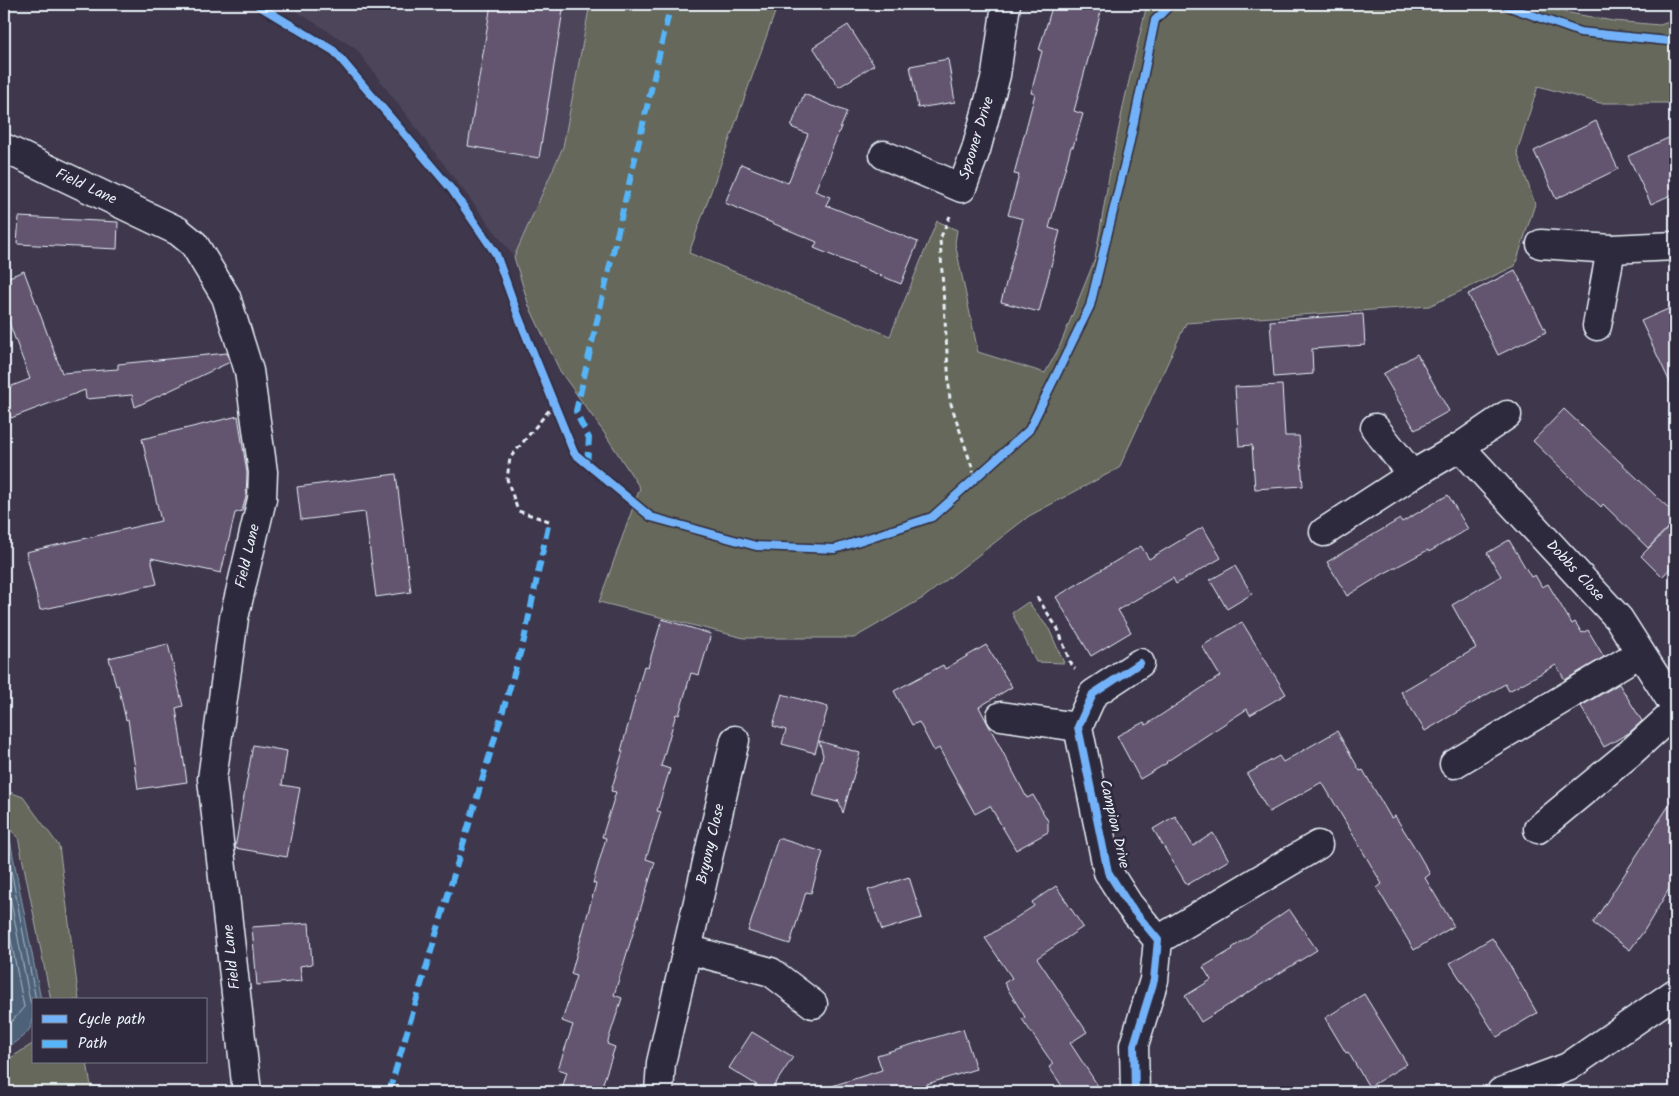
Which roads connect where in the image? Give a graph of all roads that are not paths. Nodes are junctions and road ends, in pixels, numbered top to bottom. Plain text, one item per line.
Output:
1 (1006, 4) edge
2 (4, 148) edge
3 (884, 155) dead end
4 (1541, 244) dead end
5 (1675, 246) edge
6 (1611, 249) junction
7 (1597, 326) dead end
8 (1507, 415) dead end
9 (1375, 428) dead end
10 (1460, 447) junction
11 (1412, 475) junction
12 (1324, 532) dead end
13 (1640, 652) junction
14 (1140, 663) dead end
15 (1675, 707) edge
16 (1675, 712) edge
17 (1001, 716) dead end
18 (1078, 727) junction
19 (735, 740) dead end
20 (1454, 764) dead end
21 (1538, 829) dead end
22 (1318, 845) dead end
23 (1158, 940) junction
24 (687, 948) junction
25 (1675, 993) edge
26 (814, 1004) dead end
27 (247, 1092) edge
28 (659, 1092) edge
29 (1135, 1092) edge
30 (1501, 1092) edge

1 - 3 street, Spooner Drive
2 - 27 street, Field Lane
4 - 6 street
5 - 6 street
6 - 7 street
8 - 10 street
9 - 11 street
10 - 11 street
10 - 13 street, Dobbs Close
11 - 12 street
13 - 15 street, Dobbs Close
13 - 20 street
14 - 18 street
16 - 21 street
17 - 18 street
18 - 23 street, Campion Drive
19 - 24 street, Bryony Close
22 - 23 street
23 - 29 street
24 - 26 street
24 - 28 street, Bryony Close
25 - 30 street

